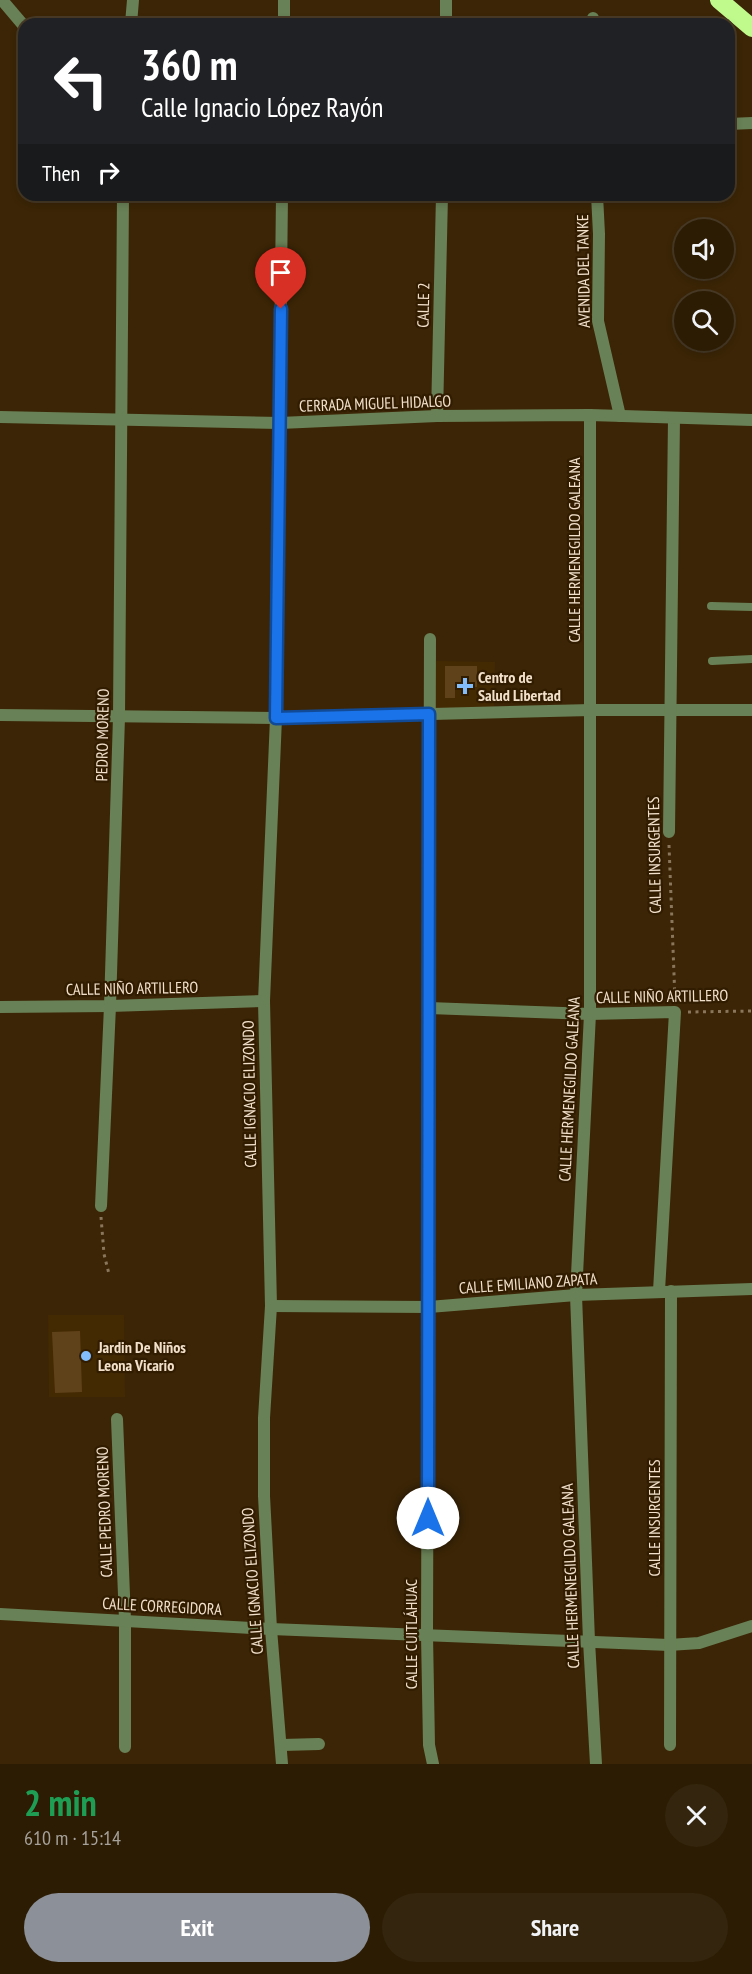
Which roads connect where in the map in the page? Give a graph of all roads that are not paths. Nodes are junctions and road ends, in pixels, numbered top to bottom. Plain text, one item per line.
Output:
1 (2, 0) edge
2 (134, 0) edge
3 (284, 0) edge
4 (446, 0) edge
5 (719, 0) edge
6 (132, 18) edge
7 (284, 18) edge
8 (446, 18) edge
9 (18, 19) edge
10 (750, 28) edge
11 (752, 123) edge
12 (735, 124) edge
13 (123, 201) edge
14 (282, 201) edge
15 (442, 201) edge
16 (597, 201) edge
17 (590, 415) junction
18 (437, 416) junction
19 (620, 416) junction
20 (0, 417) edge
21 (674, 418) junction
22 (123, 419) junction
23 (752, 420) edge
24 (280, 423) junction
25 (711, 606) dead end
26 (752, 607) edge
27 (430, 639) dead end
28 (752, 659) edge
29 (712, 661) dead end
30 (591, 710) junction
31 (752, 710) edge
32 (669, 711) junction
33 (429, 714) junction
34 (0, 715) edge
35 (119, 717) junction
36 (276, 718) junction
37 (669, 832) road end
38 (264, 1001) junction
39 (110, 1006) junction
40 (0, 1007) edge
41 (429, 1008) junction
42 (675, 1012) joint
43 (590, 1014) junction
44 (101, 1206) road end
45 (752, 1289) edge
46 (665, 1291) junction
47 (576, 1295) junction
48 (271, 1306) junction
49 (429, 1307) junction
50 (117, 1419) dead end
51 (0, 1614) edge
52 (125, 1620) junction
53 (752, 1626) edge
54 (271, 1629) junction
55 (427, 1635) junction
56 (589, 1641) junction
57 (669, 1645) junction
58 (319, 1744) dead end
59 (282, 1745) junction
60 (670, 1745) dead end
61 (125, 1748) dead end
62 (282, 1764) edge
63 (433, 1764) edge
64 (596, 1764) edge

1 - 9 street
2 - 6 street
3 - 7 street
4 - 8 street
5 - 10 highway
11 - 12 street
13 - 22 street, PEDRO MORENO
14 - 24 street, CALLE IGNACIO ELIZONDO
15 - 18 street, CALLE 2
16 - 19 street, AVENIDA DEL TANKE
17 - 18 street, CERRADA MIGUEL HIDALGO
17 - 19 street, CERRADA MIGUEL HIDALGO
17 - 30 street, CALLE HERMENEGILDO GALEANA
18 - 24 street, CERRADA MIGUEL HIDALGO
19 - 21 street, CERRADA MIGUEL HIDALGO
20 - 22 street, CERRADA MIGUEL HIDALGO
21 - 23 street, CERRADA MIGUEL HIDALGO
21 - 32 street, CALLE INSURGENTES
22 - 24 street, CERRADA MIGUEL HIDALGO
22 - 35 street, PEDRO MORENO
24 - 36 street, CALLE IGNACIO ELIZONDO
25 - 26 lane
27 - 33 street, CALLE CUITLÁHUAC
28 - 29 lane
30 - 32 street
30 - 33 street
30 - 43 street, CALLE HERMENEGILDO GALEANA
31 - 32 street
32 - 37 street, CALLE INSURGENTES
33 - 36 street
33 - 41 street, CALLE CUITLÁHUAC
34 - 35 street
35 - 36 street
35 - 39 street, PEDRO MORENO
36 - 38 street, CALLE IGNACIO ELIZONDO
38 - 39 street, CALLE NIÑO ARTILLERO
38 - 48 street, CALLE IGNACIO ELIZONDO
39 - 40 street, CALLE NIÑO ARTILLERO
39 - 44 street, PEDRO MORENO
41 - 43 street, CALLE NIÑO ARTILLERO
41 - 49 street, CALLE CUITLÁHUAC
42 - 43 street, CALLE NIÑO ARTILLERO
42 - 46 street, CALLE INSURGENTES
43 - 47 street, CALLE HERMENEGILDO GALEANA
45 - 46 street, CALLE EMILIANO ZAPATA
46 - 47 street, CALLE EMILIANO ZAPATA
46 - 57 street, CALLE INSURGENTES
47 - 49 street, CALLE EMILIANO ZAPATA
47 - 56 street, CALLE HERMENEGILDO GALEANA
48 - 49 street, CALLE EMILIANO ZAPATA
48 - 54 street, CALLE IGNACIO ELIZONDO
49 - 55 street, CALLE CUITLÁHUAC
50 - 52 street, CALLE PEDRO MORENO
51 - 52 street, CALLE CORREGIDORA
52 - 54 street, CALLE CORREGIDORA
52 - 61 street, CALLE PEDRO MORENO
53 - 57 street, CALLE CORREGIDORA
54 - 55 street, CALLE CORREGIDORA
54 - 59 street, CALLE IGNACIO ELIZONDO
55 - 56 street, CALLE CORREGIDORA
55 - 63 street, CALLE CUITLÁHUAC
56 - 57 street, CALLE CORREGIDORA
56 - 64 street, CALLE HERMENEGILDO GALEANA
57 - 60 street, CALLE INSURGENTES
58 - 59 street
59 - 62 street, CALLE IGNACIO ELIZONDO

